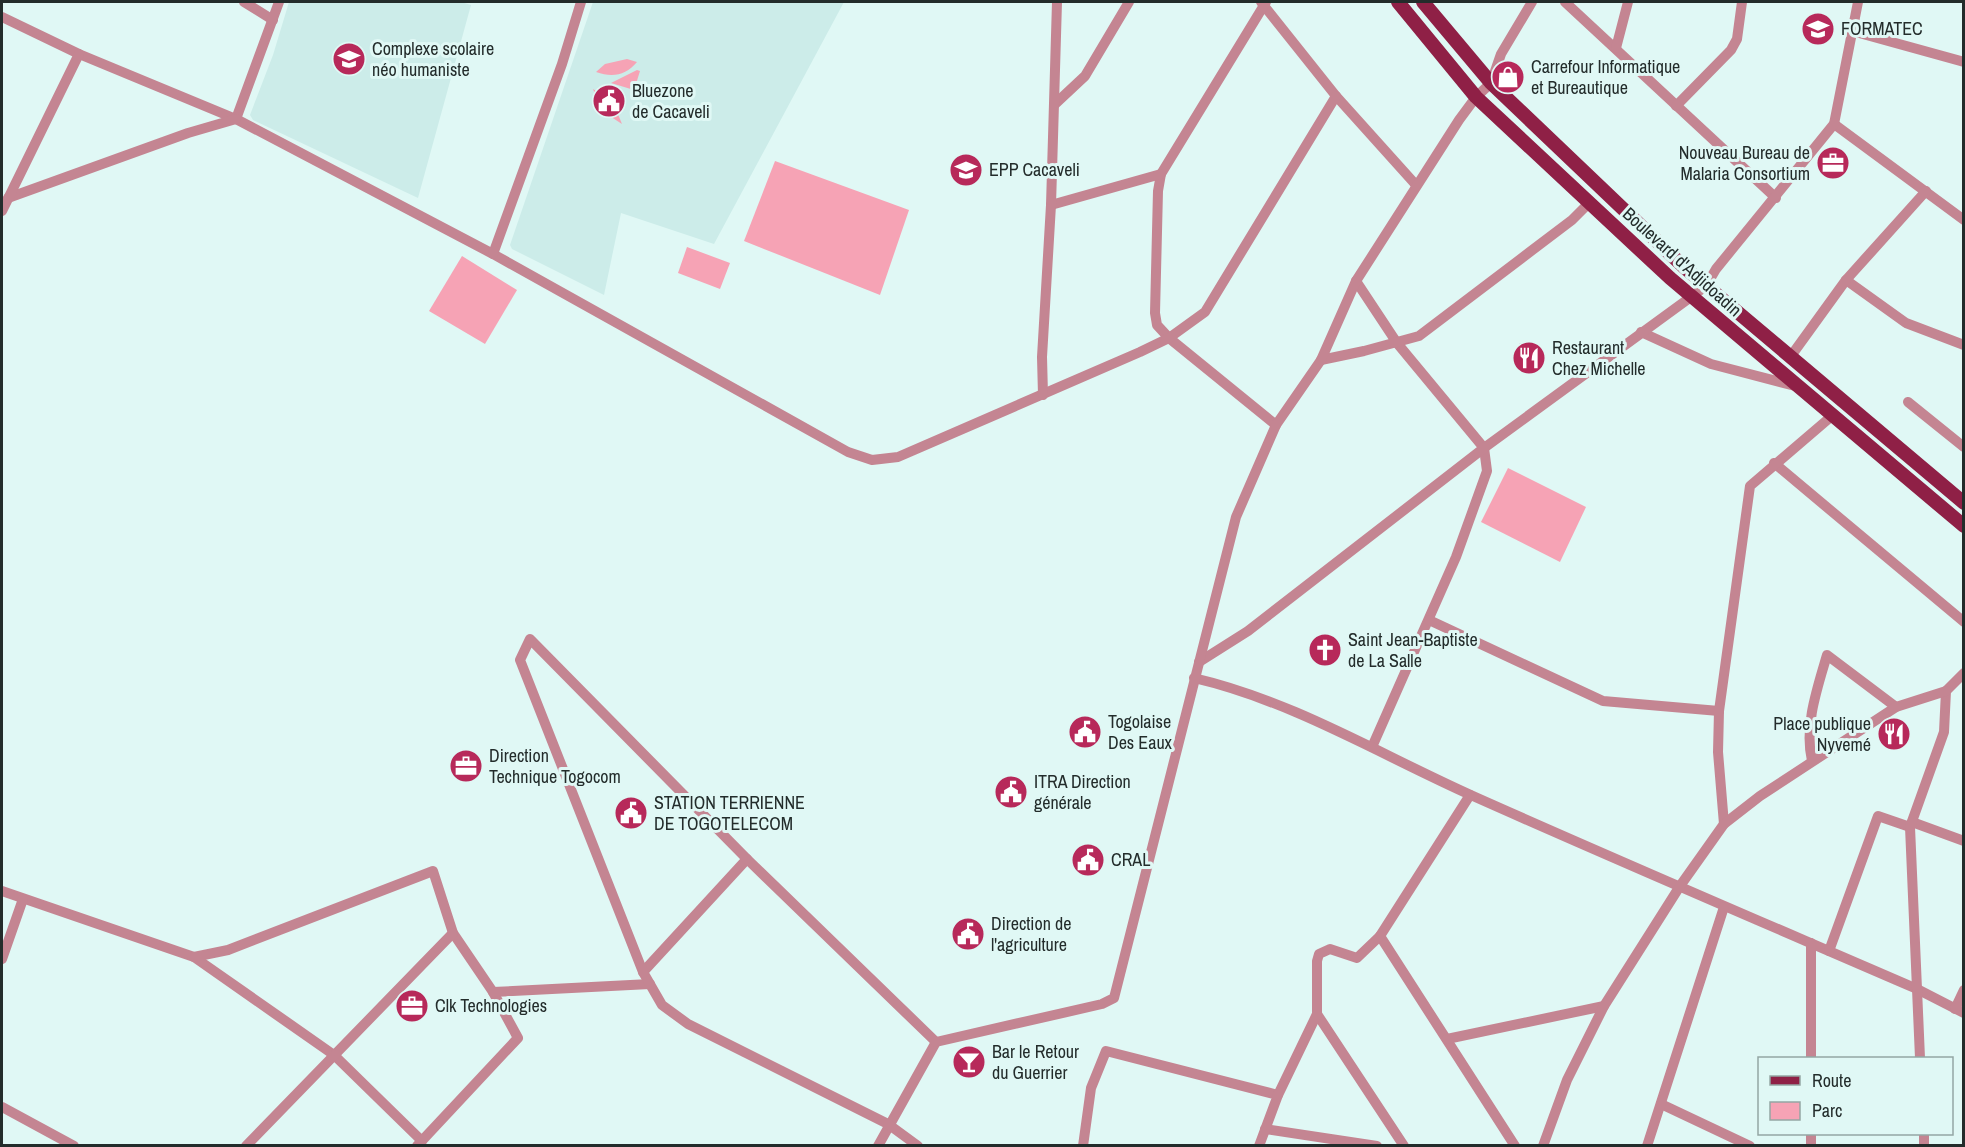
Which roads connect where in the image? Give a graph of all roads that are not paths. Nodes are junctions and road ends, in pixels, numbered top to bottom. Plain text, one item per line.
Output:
1 (244, 2) edge
2 (279, 2) edge
3 (581, 2) edge
4 (1057, 2) edge
5 (1129, 2) edge
6 (1263, 2) edge
7 (1398, 2) edge
8 (1423, 2) edge
9 (1532, 2) edge
10 (1565, 2) edge
11 (1628, 2) edge
12 (1743, 2) edge
13 (1858, 2) edge
14 (2, 17) edge
15 (273, 20) junction
16 (1852, 32) junction
17 (1616, 48) junction
18 (79, 54) junction
19 (1964, 62) edge
20 (1491, 83) junction
21 (1336, 96) junction
22 (1476, 97) junction
23 (1054, 105) junction
24 (1676, 106) junction
25 (236, 119) junction
26 (1834, 124) junction
27 (1161, 174) junction
28 (1416, 185) junction
29 (1926, 191) junction
30 (8, 198) junction
31 (1776, 198) junction
32 (1590, 202) junction
33 (1051, 205) junction
34 (2, 211) edge
35 (1964, 220) edge
36 (493, 254) junction
37 (1846, 280) junction
38 (1356, 281) junction
39 (1706, 286) junction
40 (1690, 296) junction
41 (1641, 332) junction
42 (1169, 338) junction
43 (1397, 343) junction
44 (1964, 345) edge
45 (1791, 356) junction
46 (1321, 360) junction
47 (1799, 387) junction
48 (1043, 395) junction
49 (1908, 402) dead end
50 (1833, 415) junction
51 (1276, 424) junction
52 (1964, 447) edge
53 (1484, 448) junction
54 (1774, 464) junction
55 (1924, 470) junction
56 (1909, 479) junction
57 (1964, 503) edge
58 (1964, 526) edge
59 (1429, 620) junction
60 (1964, 622) edge
61 (1199, 662) junction
62 (1964, 673) edge
63 (1194, 678) junction
64 (1946, 691) junction
65 (1896, 707) junction
66 (1719, 711) junction
67 (1372, 747) junction
68 (1812, 761) junction
69 (1470, 795) junction
70 (1724, 824) junction
71 (1911, 824) junction
72 (1964, 841) edge
73 (747, 859) junction
74 (1680, 886) junction
75 (2, 891) edge
76 (23, 899) junction
77 (1724, 907) junction
78 (453, 933) junction
79 (1380, 936) junction
80 (1811, 943) junction
81 (1829, 951) junction
82 (194, 957) junction
83 (2, 959) edge
84 (643, 972) junction
85 (650, 984) junction
86 (1917, 989) junction
87 (1964, 990) edge
88 (493, 992) junction
89 (1604, 1006) junction
90 (1959, 1011) edge
91 (1317, 1014) junction
92 (1447, 1039) junction
93 (936, 1042) junction
94 (334, 1055) junction
95 (1811, 1057) edge
96 (1920, 1057) edge
97 (1278, 1095) junction
98 (1661, 1104) junction
99 (2, 1107) edge
100 (888, 1124) junction
101 (1265, 1129) junction
102 (419, 1143) edge
103 (1358, 1144) edge
104 (74, 1146) edge
105 (246, 1146) edge
106 (878, 1146) edge
107 (918, 1146) edge
108 (1083, 1146) edge
109 (1259, 1146) edge
110 (1377, 1146) edge
111 (1404, 1146) edge
112 (1515, 1146) edge
113 (1543, 1146) edge
114 (1647, 1146) edge
115 (1750, 1146) edge

1 - 15 street
2 - 15 street
3 - 36 street
4 - 23 street
5 - 23 street
6 - 21 street
6 - 27 street
7 - 22 main road, Boulevard d'Adjidoadin
8 - 20 main road, Boulevard d'Adjidoadin
9 - 20 street
10 - 17 street
11 - 17 street
12 - 24 street
13 - 16 street
14 - 18 street
15 - 25 street
16 - 19 street
16 - 26 street
17 - 24 street
18 - 25 street
18 - 30 street
20 - 22 street
20 - 39 main road, Boulevard d'Adjidoadin
21 - 28 street
21 - 42 street
22 - 28 street
22 - 32 main road, Boulevard d'Adjidoadin
23 - 33 street
24 - 31 street
25 - 30 street
25 - 36 street
26 - 29 street
26 - 31 street
27 - 33 street
27 - 42 street
28 - 38 street
29 - 35 street
29 - 37 street
30 - 34 street
31 - 39 street
32 - 40 main road, Boulevard d'Adjidoadin
32 - 43 street
33 - 48 street
36 - 48 street
37 - 44 street
37 - 45 street
38 - 43 street
38 - 46 street
39 - 40 street
39 - 45 main road, Boulevard d'Adjidoadin
40 - 41 street
40 - 47 main road, Boulevard d'Adjidoadin
41 - 47 street
41 - 53 street
42 - 48 street
42 - 51 street
43 - 46 street
43 - 53 street
45 - 55 main road, Boulevard d'Adjidoadin
46 - 51 street
47 - 50 main road, Boulevard d'Adjidoadin
49 - 52 street
50 - 54 street
50 - 56 main road, Boulevard d'Adjidoadin
51 - 61 street
53 - 59 street
53 - 61 street
54 - 60 street
54 - 66 street
55 - 56 main road
55 - 57 main road, Boulevard d'Adjidoadin
56 - 58 main road, Boulevard d'Adjidoadin
59 - 66 street
59 - 67 street
61 - 63 street
62 - 64 street
63 - 67 street
63 - 93 street
64 - 65 street
64 - 71 street
65 - 68 street
65 - 68 street
66 - 70 street
67 - 69 street
68 - 70 street
69 - 74 street
69 - 79 street
70 - 74 street
71 - 72 street
71 - 81 street
71 - 86 street
73 - 84 street
73 - 84 street
73 - 93 street
74 - 77 street
74 - 89 street
75 - 76 street
76 - 82 street
76 - 83 street
77 - 80 street
77 - 98 street
78 - 82 street
78 - 88 street
78 - 94 street
79 - 91 street
79 - 92 street
80 - 81 street
80 - 95 street
81 - 86 street
82 - 94 street
84 - 85 street
85 - 88 street
85 - 100 street
86 - 90 street
86 - 96 street
87 - 90 street
88 - 102 street
89 - 92 street
89 - 113 street
91 - 97 street
91 - 111 street
92 - 112 street
93 - 100 street
94 - 102 street
94 - 105 street
97 - 101 street
97 - 108 street
98 - 114 street
98 - 115 street
99 - 104 street
100 - 106 street
100 - 107 street
101 - 103 street
101 - 109 street
103 - 110 street

